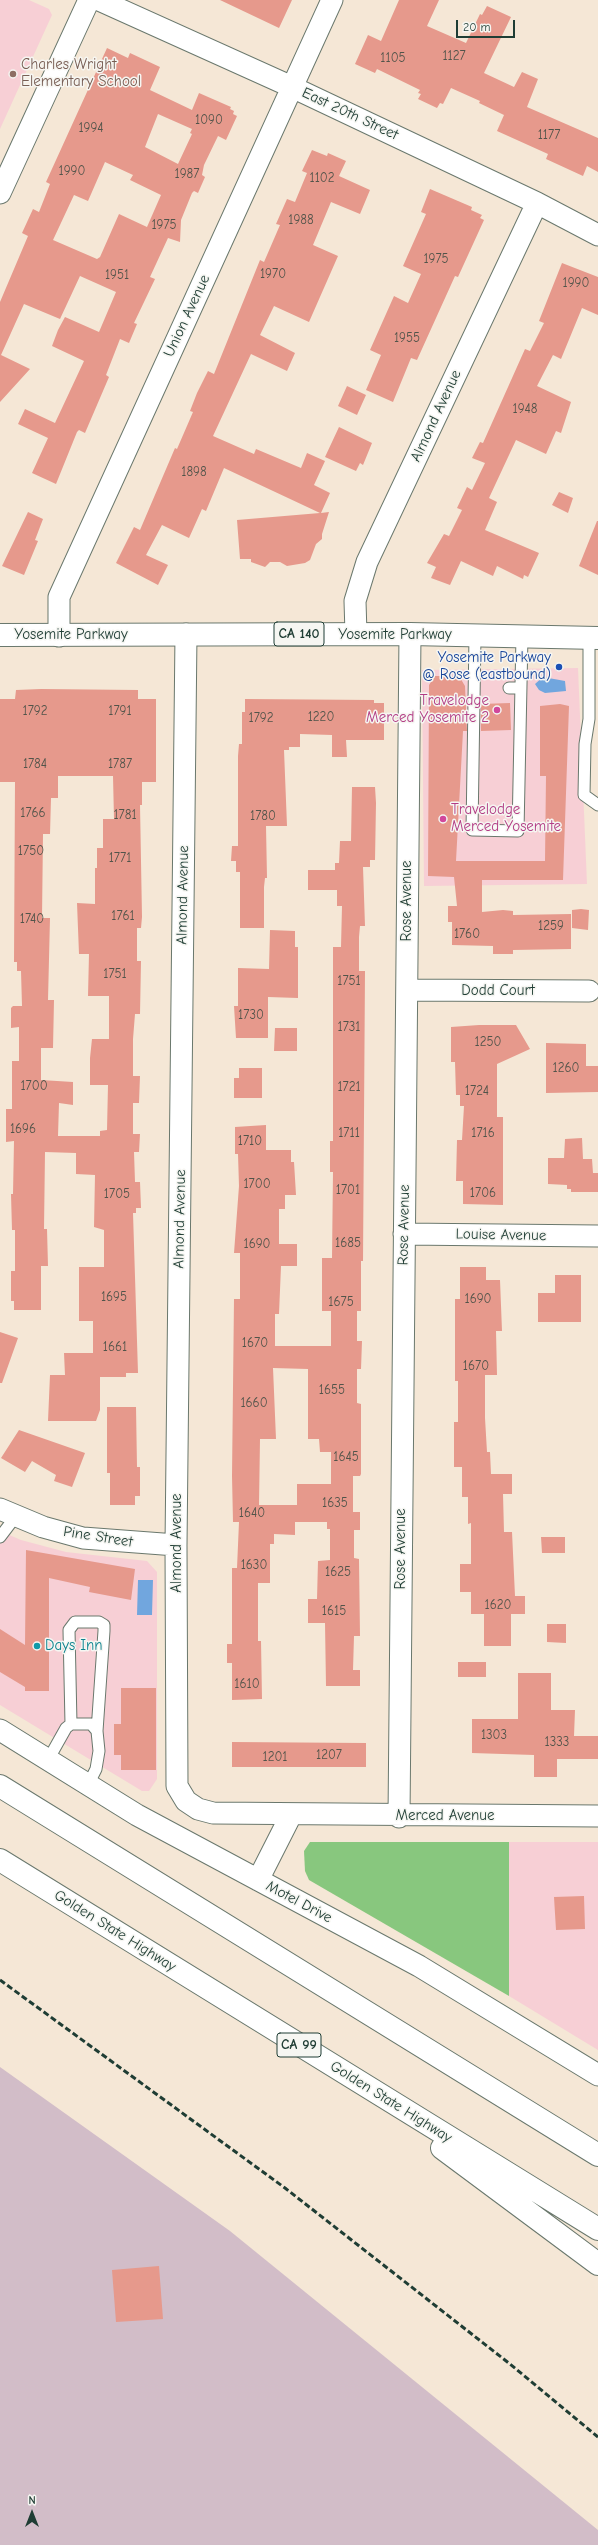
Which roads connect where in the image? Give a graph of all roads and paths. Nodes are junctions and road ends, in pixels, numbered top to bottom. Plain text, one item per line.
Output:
1 (89, 0) edge
2 (99, 0) edge
3 (332, 0) edge
4 (292, 87) junction
5 (0, 193) edge
6 (537, 203) junction
7 (598, 235) edge
8 (186, 634) junction
9 (356, 634) junction
10 (410, 634) junction
11 (0, 635) edge
12 (58, 636) junction
13 (474, 636) junction
14 (522, 636) junction
15 (593, 637) edge
16 (509, 688) dead end
17 (521, 688) junction
18 (598, 805) edge
19 (407, 990) junction
20 (589, 991) dead end
21 (404, 1234) junction
22 (598, 1236) edge
23 (8, 1512) edge
24 (0, 1537) edge
25 (176, 1545) junction
26 (71, 1724) junction
27 (0, 1730) edge
28 (97, 1731) junction
29 (48, 1760) junction
30 (88, 1785) junction
31 (0, 1786) edge
32 (186, 1801) joint
33 (291, 1815) junction
34 (399, 1816) junction
35 (598, 1816) edge
36 (0, 1860) edge
37 (258, 1880) junction
38 (325, 2061) junction
39 (598, 2075) edge
40 (598, 2154) edge
41 (598, 2229) edge
42 (598, 2264) edge

1 - 5 street
2 - 4 street, East 20th Street
3 - 4 street, Union Avenue
4 - 6 street, East 20th Street
4 - 12 street, Union Avenue
6 - 7 street, East 20th Street
6 - 9 street, Almond Avenue
8 - 9 main road, Yosemite Parkway / CA 140
8 - 12 main road, Yosemite Parkway / CA 140
8 - 25 street, Almond Avenue
9 - 10 main road, Yosemite Parkway / CA 140
10 - 13 main road, Yosemite Parkway / CA 140
10 - 19 street, Rose Avenue
11 - 12 main road, Yosemite Parkway / CA 140
13 - 14 main road, Yosemite Parkway / CA 140
13 - 17 lane
14 - 15 main road, Yosemite Parkway / CA 140
14 - 17 lane
15 - 18 lane
16 - 17 lane
19 - 20 street, Dodd Court
19 - 21 street, Rose Avenue
21 - 22 street, Louise Avenue
21 - 34 street, Rose Avenue
23 - 24 lane
23 - 25 street, Pine Street
25 - 32 street, Almond Avenue
26 - 28 lane
26 - 28 lane
26 - 29 lane
27 - 29 street, Motel Drive
28 - 30 lane
29 - 30 street, Motel Drive
30 - 37 street, Motel Drive
31 - 40 main road
32 - 33 street, Merced Avenue
33 - 34 street, Merced Avenue
33 - 37 street
34 - 35 street, Merced Avenue
36 - 38 main road, Golden State Highway / CA 99
37 - 39 street, Motel Drive
38 - 41 main road, Golden State Highway / CA 99
38 - 42 main road

